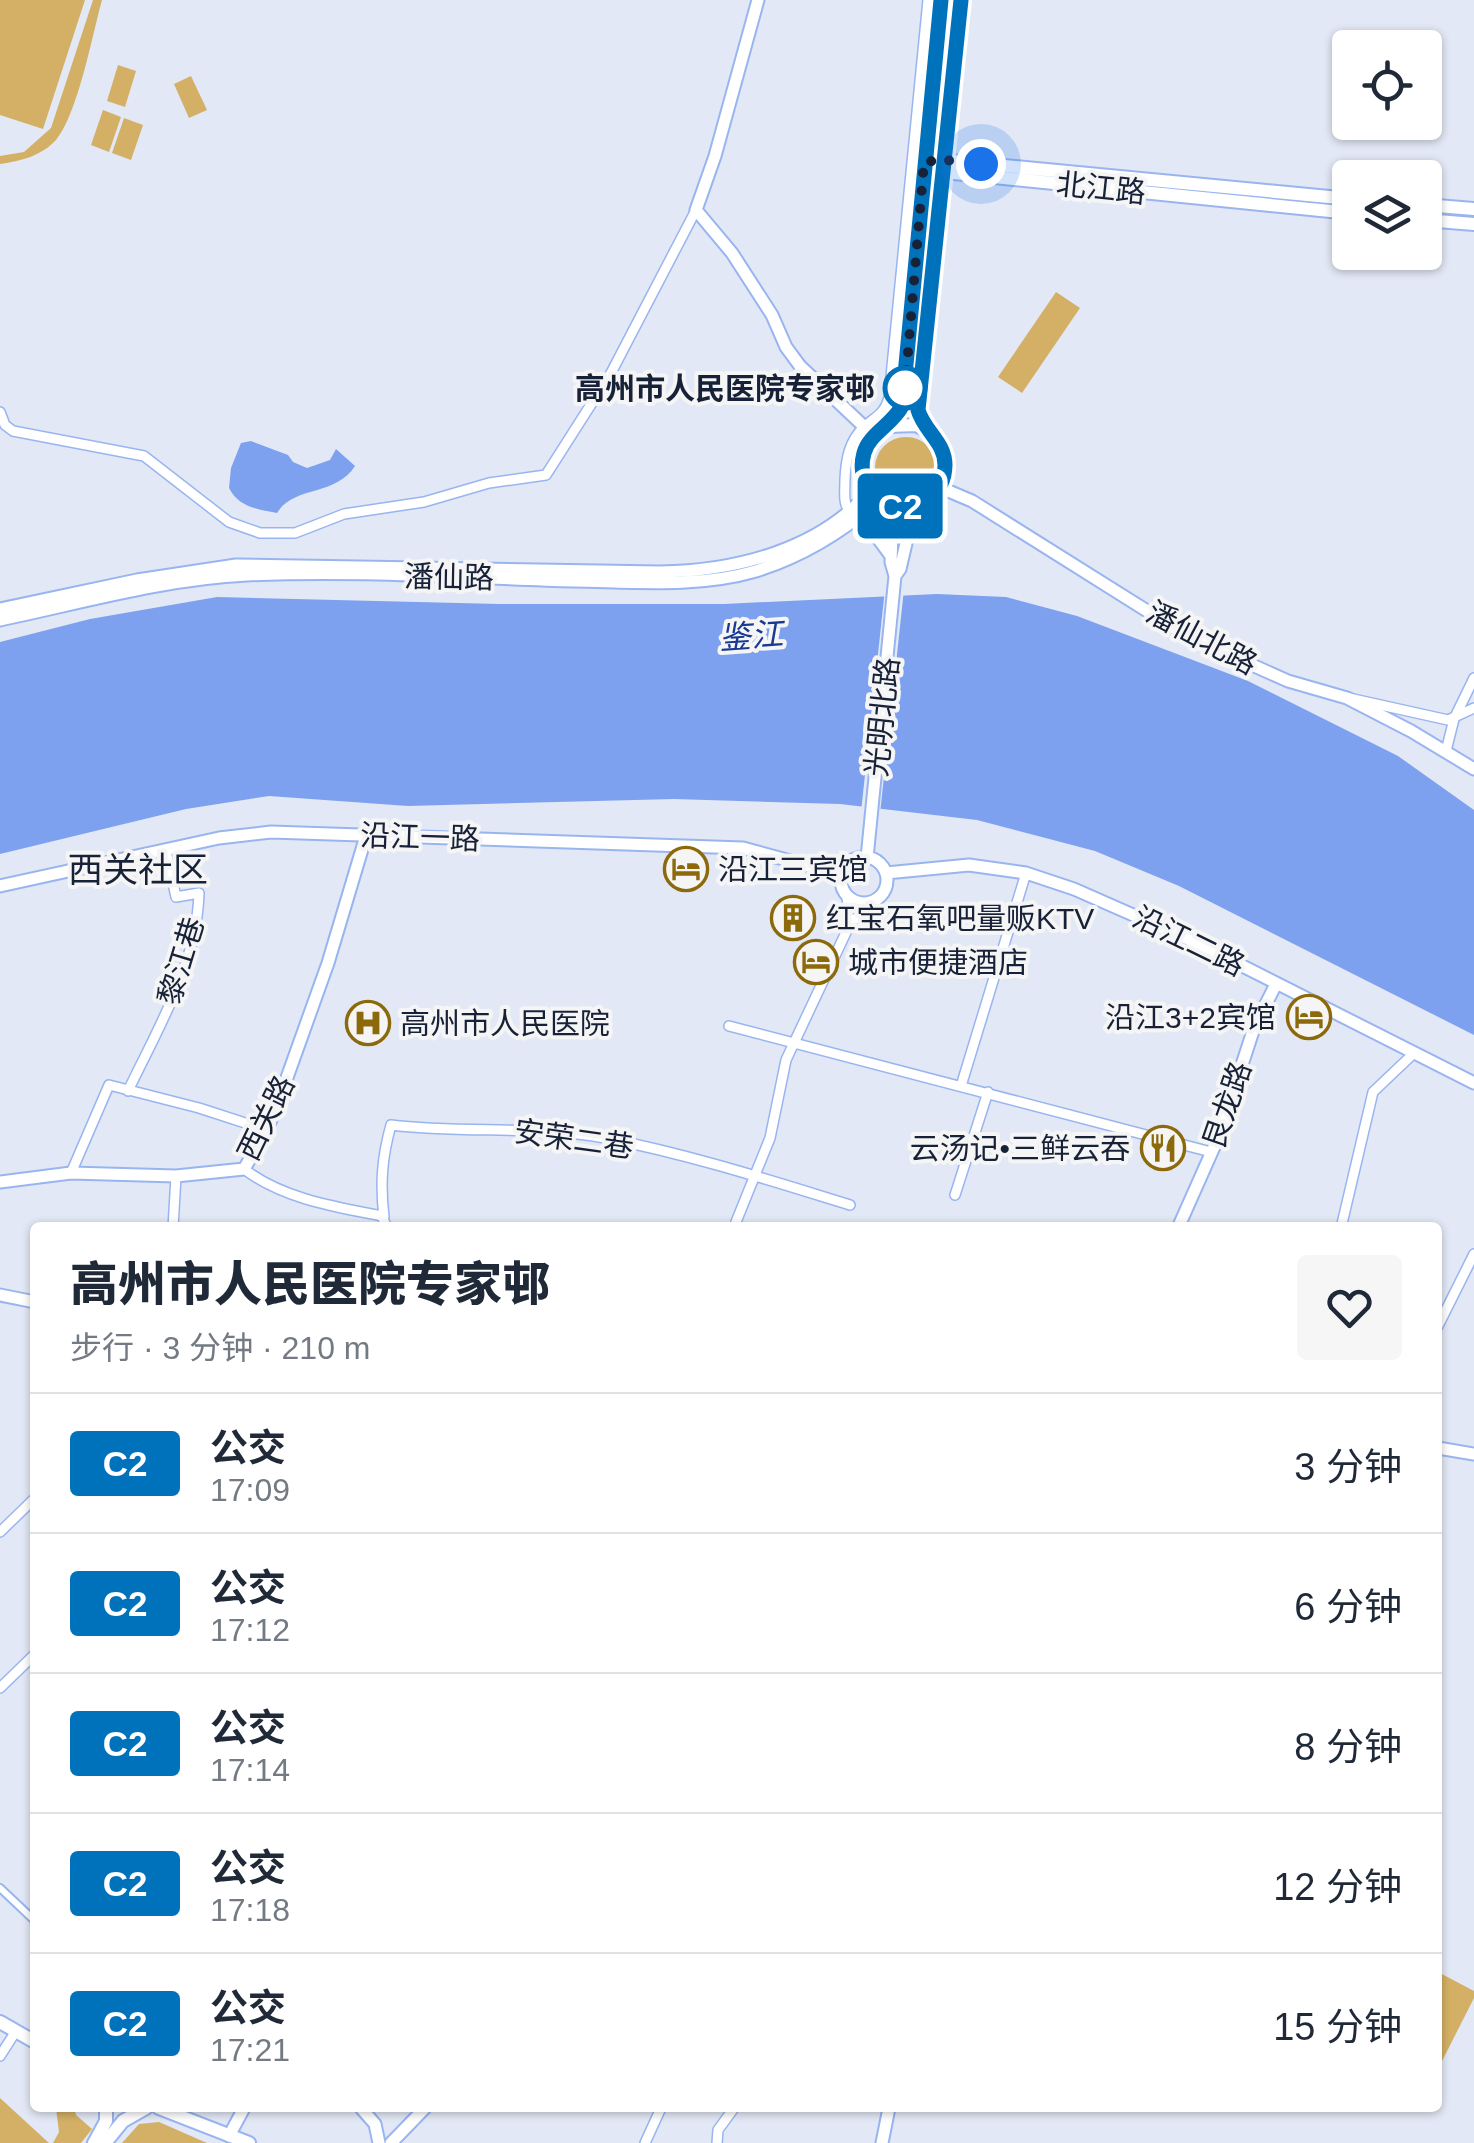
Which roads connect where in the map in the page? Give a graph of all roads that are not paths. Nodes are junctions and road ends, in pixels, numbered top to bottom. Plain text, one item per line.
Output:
1 (758, 0) edge
2 (928, 0) edge
3 (941, 0) edge
4 (961, 0) edge
5 (918, 161) junction
6 (944, 166) junction
7 (1332, 198) edge
8 (1442, 206) edge
9 (1474, 209) edge
10 (696, 210) junction
11 (1332, 211) edge
12 (1442, 221) edge
13 (1474, 224) edge
14 (0, 412) edge
15 (889, 426) junction
16 (868, 432) junction
17 (928, 432) junction
18 (939, 486) junction
19 (881, 498) junction
20 (914, 505) junction
21 (853, 516) junction
22 (891, 556) junction
23 (896, 576) junction
24 (0, 609) edge
25 (0, 620) edge
26 (1474, 678) edge
27 (1346, 698) junction
28 (1474, 708) edge
29 (1454, 719) junction
30 (1446, 752) junction
31 (1474, 769) edge
32 (366, 836) junction
33 (166, 851) junction
34 (867, 858) junction
35 (1026, 872) junction
36 (886, 874) junction
37 (842, 875) junction
38 (0, 886) edge
39 (847, 895) junction
40 (870, 902) junction
41 (850, 926) junction
42 (1276, 984) junction
43 (728, 1026) dead end
44 (793, 1046) junction
45 (1413, 1054) junction
46 (1474, 1084) edge
47 (960, 1086) junction
48 (128, 1091) junction
49 (988, 1092) junction
50 (267, 1130) junction
51 (1211, 1152) junction
52 (244, 1169) junction
53 (71, 1173) junction
54 (176, 1176) junction
55 (754, 1176) junction
56 (0, 1182) edge
57 (954, 1195) dead end
58 (850, 1204) dead end
59 (173, 1222) edge
60 (385, 1222) edge
61 (736, 1222) dead end
62 (1181, 1222) edge
63 (1341, 1222) edge
64 (1474, 1254) edge
65 (0, 1295) edge
66 (30, 1301) edge
67 (1442, 1318) edge
68 (1442, 1449) edge
69 (1474, 1454) edge
70 (30, 1503) edge
71 (0, 1531) edge
72 (30, 1659) edge
73 (0, 1688) edge
74 (0, 1888) edge
75 (30, 1915) edge
76 (0, 2022) edge
77 (16, 2031) junction
78 (30, 2039) edge
79 (0, 2056) edge
80 (106, 2112) edge
81 (139, 2112) edge
82 (169, 2112) edge
83 (242, 2112) edge
84 (364, 2112) edge
85 (421, 2112) edge
86 (658, 2112) edge
87 (731, 2112) edge
88 (887, 2112) edge
89 (229, 2136) junction
90 (94, 2143) edge
91 (105, 2143) edge
92 (250, 2143) edge
93 (378, 2143) edge
94 (392, 2143) edge
95 (645, 2143) edge
96 (717, 2143) edge
97 (882, 2143) edge

1 - 10 street
2 - 5 street
3 - 5 main road
4 - 6 main road
5 - 6 main road, 北江路
5 - 15 main road
5 - 16 street
6 - 7 main road, 北江路
6 - 11 main road, 北江路
6 - 17 main road
8 - 9 main road
10 - 14 street
10 - 16 street
12 - 13 main road
15 - 16 main road
15 - 17 main road
16 - 19 main road, 光明北路
16 - 21 street
17 - 18 main road
18 - 20 main road
18 - 27 street, 潘仙北路
19 - 20 main road
19 - 21 street, 潘仙路
19 - 22 street, 光明北路
20 - 23 street, 光明北路
21 - 22 street
21 - 24 street, 潘仙路
21 - 25 street, 潘仙路
22 - 23 street, 光明北路
23 - 34 street, 光明北路
26 - 29 street
27 - 29 street
27 - 30 street, 潘仙北路
28 - 29 street
29 - 30 street
30 - 31 street, 潘仙北路
32 - 33 street, 沿江一路
32 - 37 street, 沿江一路
32 - 50 street, 西关路
33 - 38 street, 沿江一路
33 - 48 street, 黎江巷
34 - 36 street
34 - 37 street
35 - 36 street, 沿江二路
35 - 42 street, 沿江二路
35 - 47 street
36 - 40 street
37 - 39 street
39 - 40 street
39 - 41 street
40 - 41 street
41 - 44 street
42 - 45 street, 沿江二路
42 - 51 street, 艮龙路
43 - 44 street
44 - 47 street
44 - 55 street
45 - 46 street, 沿江二路
45 - 63 street
47 - 49 street
48 - 50 street
48 - 53 street
49 - 51 street
49 - 57 street
50 - 52 street, 西关路
51 - 62 street, 艮龙路
52 - 54 street, 西关路
52 - 60 street
53 - 54 street, 西关路
53 - 56 street, 西关路
54 - 59 street
55 - 58 street, 安荣二巷
55 - 60 street, 安荣二巷
55 - 61 street
64 - 67 street
65 - 66 street
68 - 69 street
70 - 71 street
72 - 73 street
74 - 75 street
76 - 77 main road
77 - 78 main road
77 - 79 street
80 - 90 main road
81 - 91 main road
82 - 89 main road
83 - 89 street
84 - 93 street
85 - 94 street
86 - 95 street
87 - 96 street
88 - 97 street
89 - 92 main road

